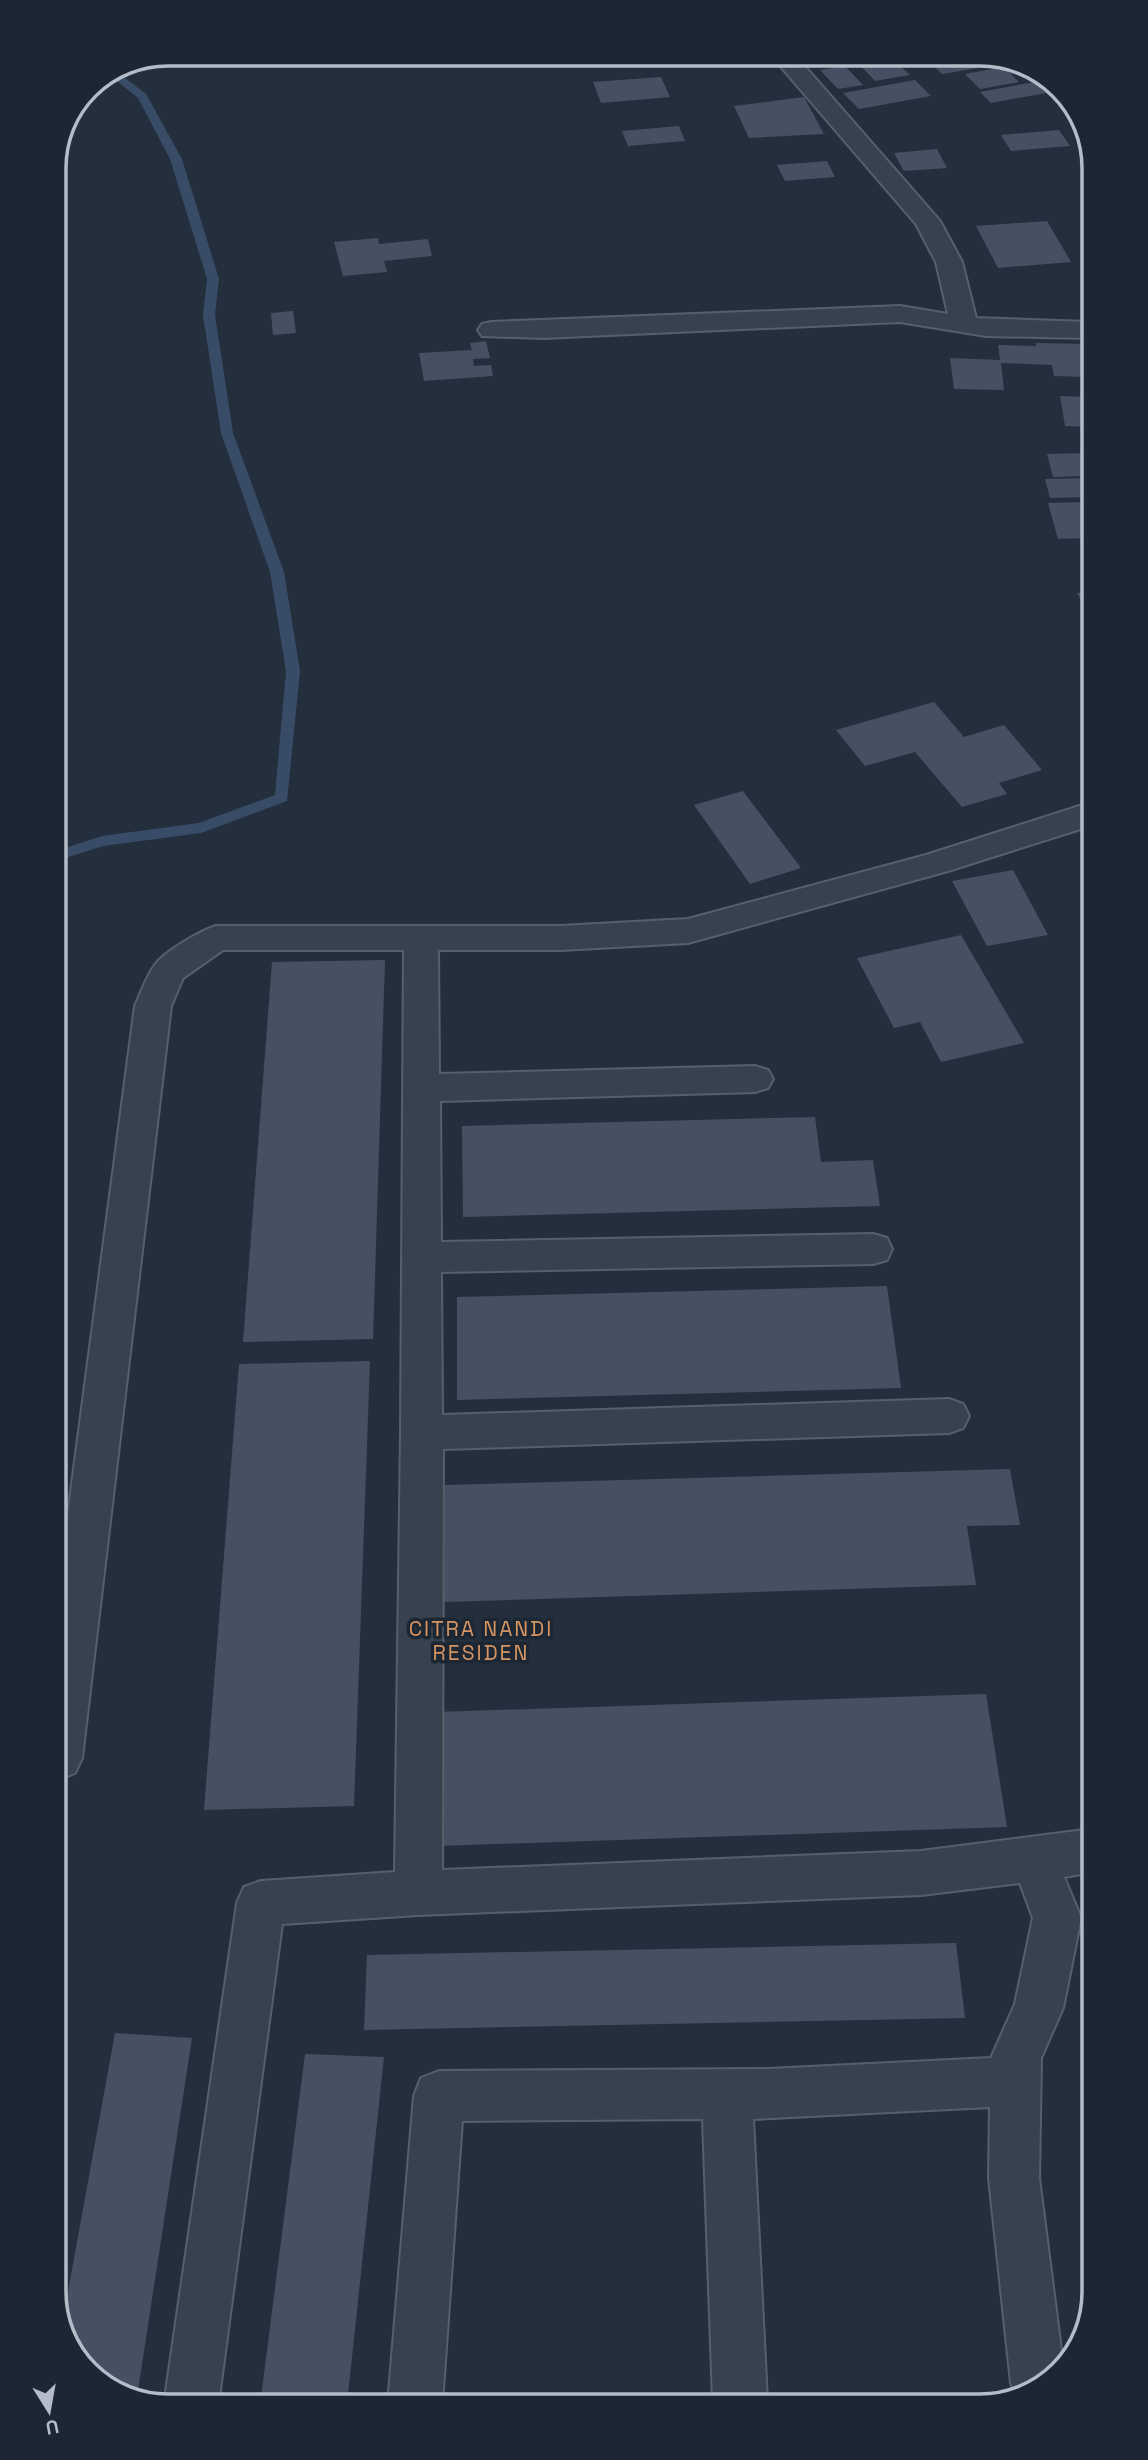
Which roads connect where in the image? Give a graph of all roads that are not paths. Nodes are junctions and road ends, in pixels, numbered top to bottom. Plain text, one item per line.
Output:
1 (792, 67) edge
2 (964, 324) junction
3 (491, 330) dead end
4 (1082, 330) edge
5 (1082, 817) edge
6 (421, 938) junction
7 (755, 1079) dead end
8 (422, 1088) junction
9 (873, 1249) dead end
10 (422, 1257) junction
11 (948, 1416) dead end
12 (422, 1433) junction
13 (66, 1700) edge
14 (1082, 1852) edge
15 (1034, 1860) junction
16 (418, 1893) junction
17 (1015, 2081) junction
18 (727, 2094) junction
19 (1037, 2376) edge
20 (193, 2393) edge
21 (416, 2393) edge
22 (740, 2394) edge

1 - 2 street
2 - 3 street
2 - 4 street
5 - 6 street
6 - 8 street
6 - 13 street
7 - 8 street
8 - 10 street
9 - 10 street
10 - 12 street
11 - 12 street
12 - 16 street
14 - 15 street
15 - 16 street
15 - 17 street
16 - 20 street
17 - 18 street
17 - 19 street
18 - 21 street
18 - 22 street

